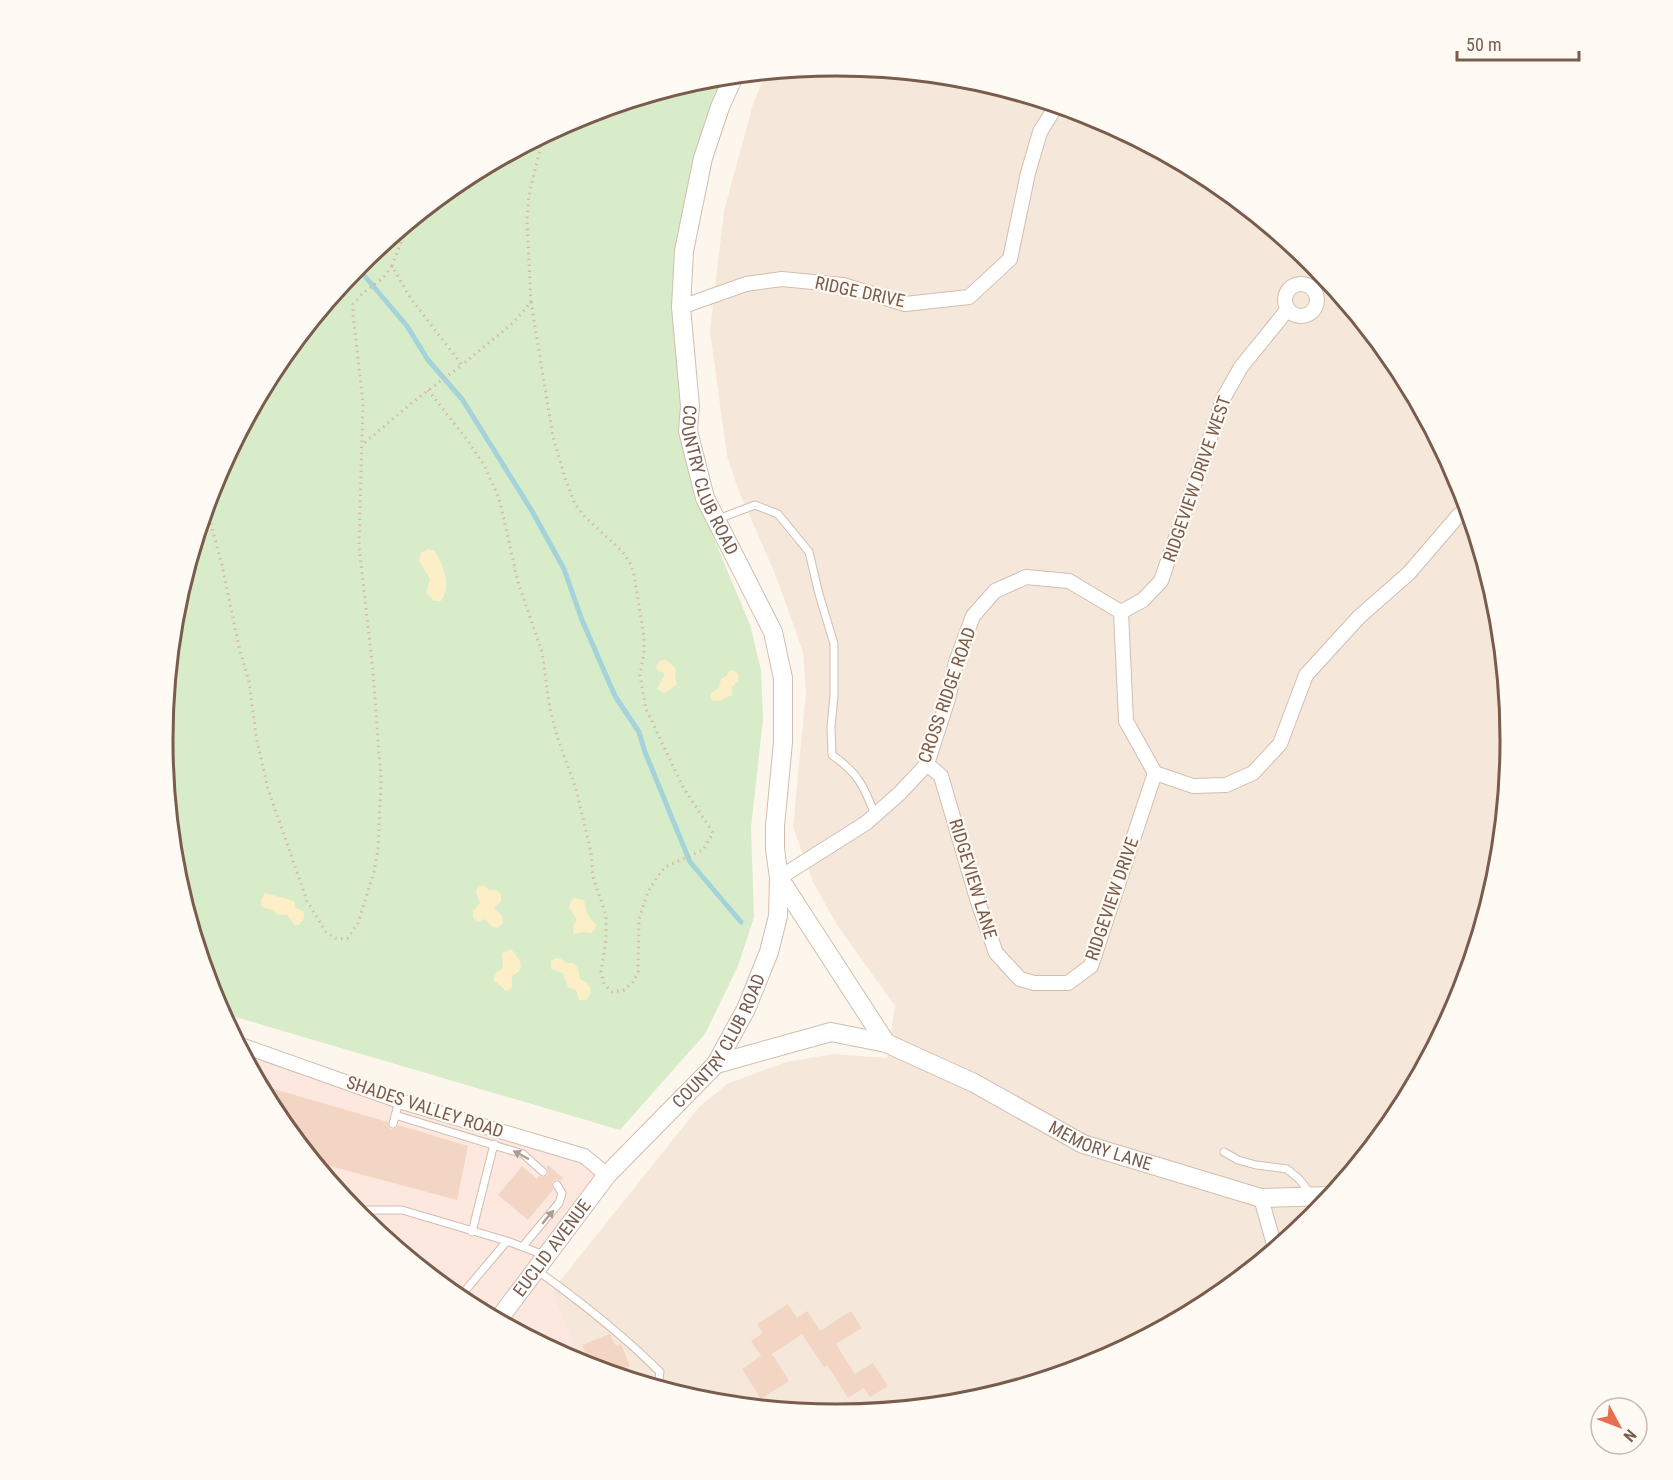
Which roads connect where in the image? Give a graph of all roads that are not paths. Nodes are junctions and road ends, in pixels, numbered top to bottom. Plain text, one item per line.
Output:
1 (730, 85) edge
2 (1052, 113) edge
3 (681, 307) junction
4 (1288, 309) dead end
5 (1460, 514) edge
6 (716, 520) junction
7 (1121, 612) junction
8 (927, 764) junction
9 (1155, 773) junction
10 (875, 815) junction
11 (779, 878) junction
12 (1034, 983) joint
13 (886, 1043) junction
14 (249, 1049) edge
15 (716, 1064) junction
16 (397, 1108) junction
17 (393, 1124) dead end
18 (494, 1144) junction
19 (1224, 1152) dead end
20 (543, 1172) dead end
21 (607, 1176) junction
22 (557, 1185) dead end
23 (1319, 1194) edge
24 (1318, 1196) edge
25 (1261, 1198) junction
26 (367, 1208) edge
27 (472, 1232) junction
28 (1273, 1240) edge
29 (507, 1241) junction
30 (523, 1246) junction
31 (541, 1263) junction
32 (466, 1290) edge
33 (503, 1314) edge
34 (659, 1379) edge

1 - 3 street, COUNTRY CLUB ROAD
2 - 3 street, RIDGE DRIVE
3 - 6 street, COUNTRY CLUB ROAD
4 - 7 street, RIDGEVIEW DRIVE WEST
5 - 9 street
6 - 10 lane
6 - 11 street, COUNTRY CLUB ROAD
7 - 8 street, CROSS RIDGE ROAD
7 - 9 street
8 - 10 street, CROSS RIDGE ROAD
8 - 12 street, RIDGEVIEW LANE
9 - 12 street, RIDGEVIEW DRIVE
10 - 11 street, CROSS RIDGE ROAD
11 - 13 street, COUNTRY CLUB ROAD
11 - 15 street, COUNTRY CLUB ROAD
13 - 15 street, MEMORY LANE
13 - 25 street, MEMORY LANE
14 - 16 street, SHADES VALLEY ROAD
15 - 21 street, COUNTRY CLUB ROAD
16 - 17 lane
16 - 18 lane
16 - 21 street, SHADES VALLEY ROAD
20 -> 18 lane
18 - 27 lane
19 - 23 lane
21 - 31 street, EUCLID AVENUE
30 -> 22 lane
24 - 25 street, MEMORY LANE
25 - 28 street
26 - 27 lane
27 - 29 lane
29 - 30 lane
29 - 32 lane
30 - 31 lane
31 - 33 street, EUCLID AVENUE
31 - 34 lane

